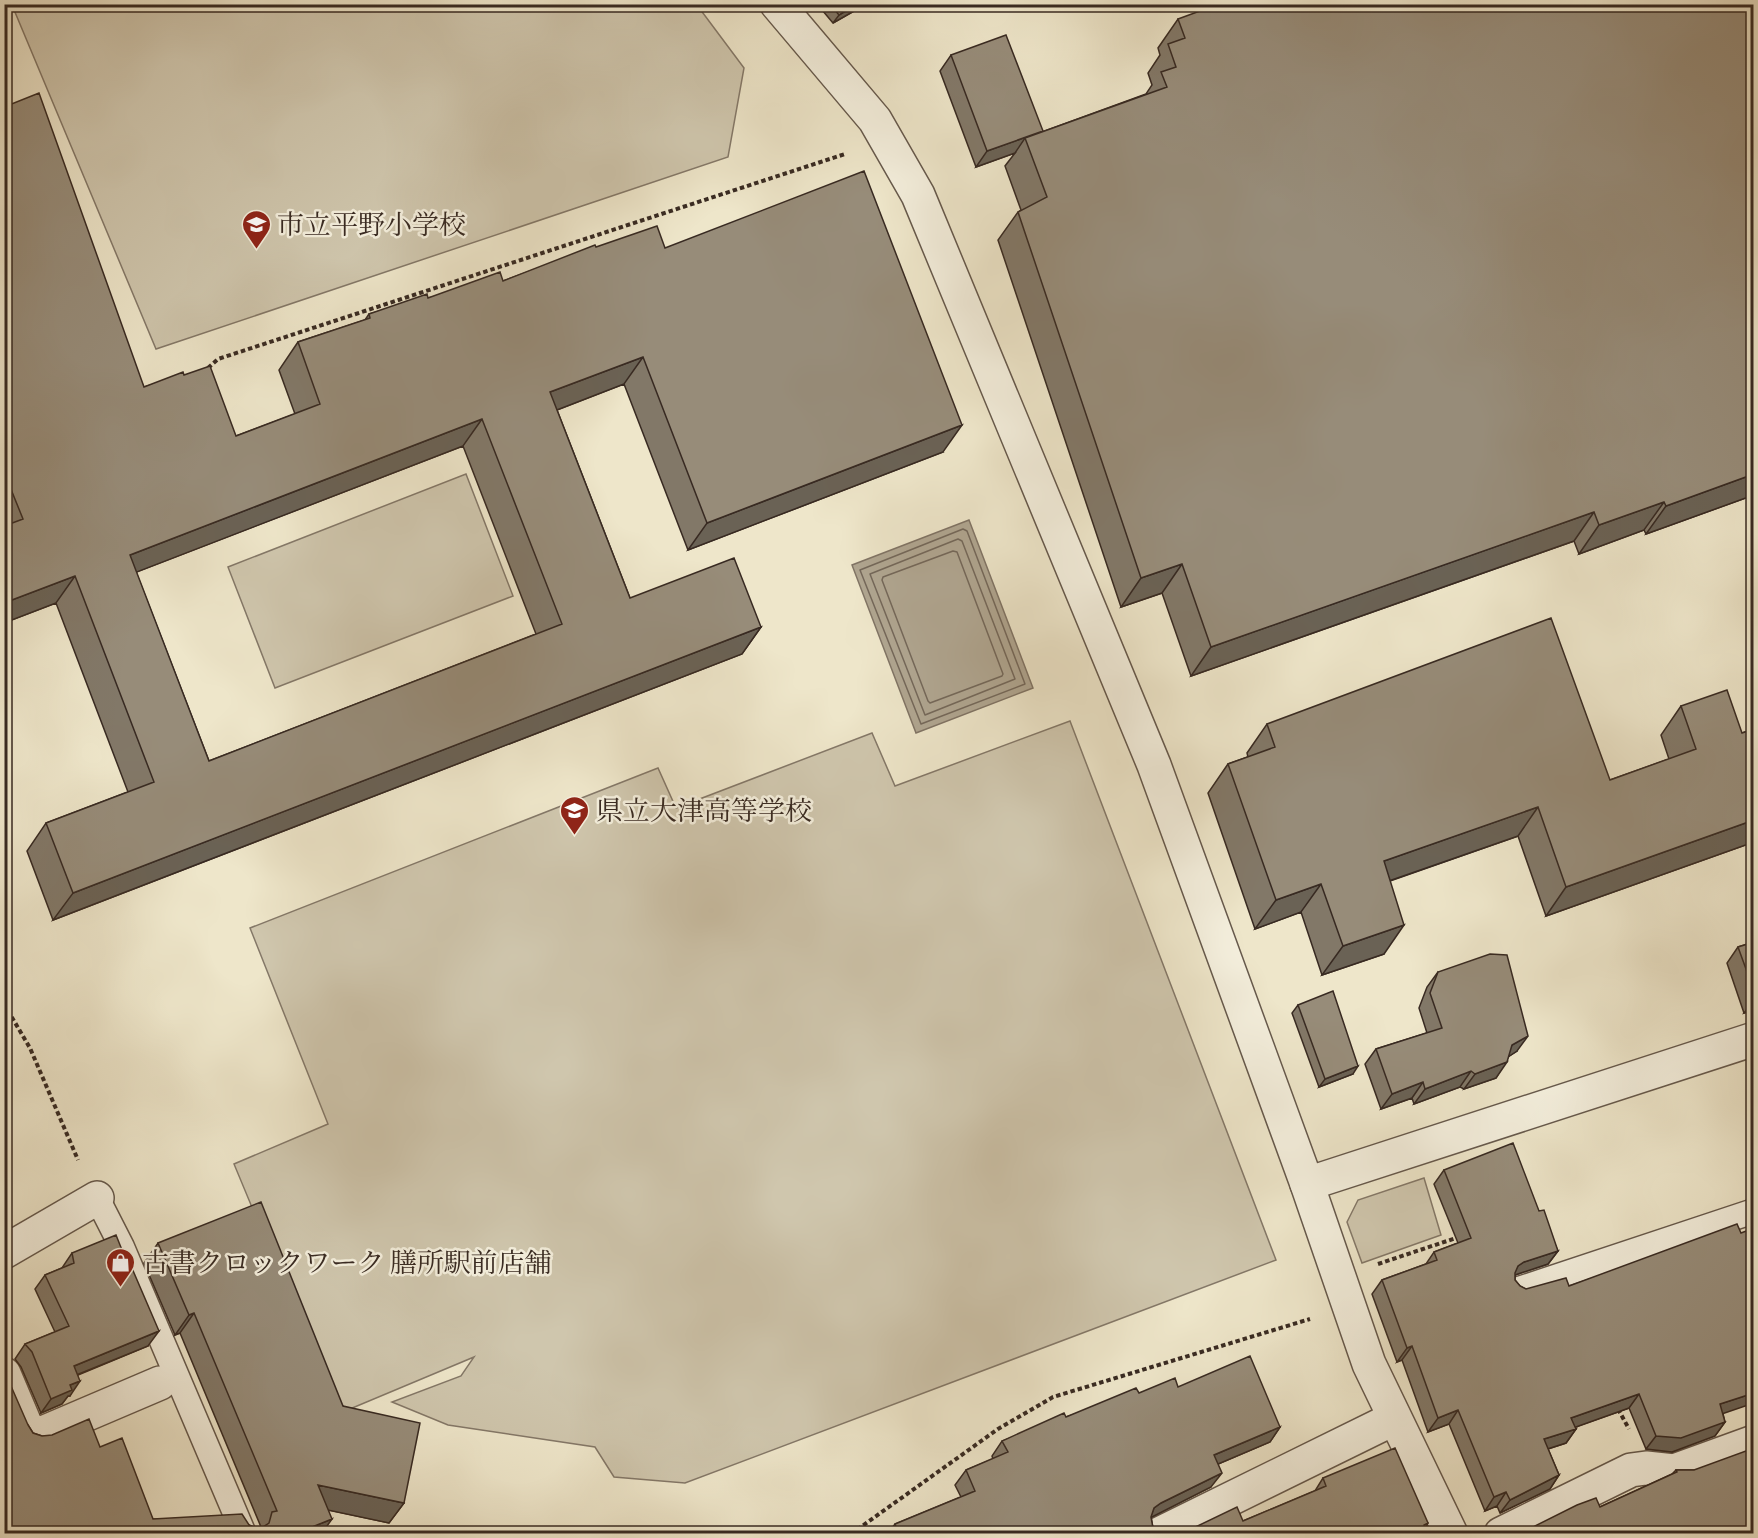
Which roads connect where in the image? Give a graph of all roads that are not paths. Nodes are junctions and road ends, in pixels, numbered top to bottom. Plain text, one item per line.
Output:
1 (777, 4) edge
2 (1754, 1039) edge
3 (1307, 1184) junction
4 (97, 1198) joint
5 (1754, 1211) edge
6 (4, 1252) edge
7 (1519, 1289) edge
8 (4, 1374) edge
9 (160, 1383) dead end
10 (1395, 1418) junction
11 (1754, 1442) edge
12 (244, 1533) edge
13 (1159, 1533) edge
14 (1451, 1533) edge
15 (1501, 1533) edge

1 - 3 street
2 - 3 street
3 - 10 street
4 - 6 street
4 - 12 lane
5 - 7 lane
8 - 9 street
10 - 13 street
10 - 14 street
11 - 15 street

